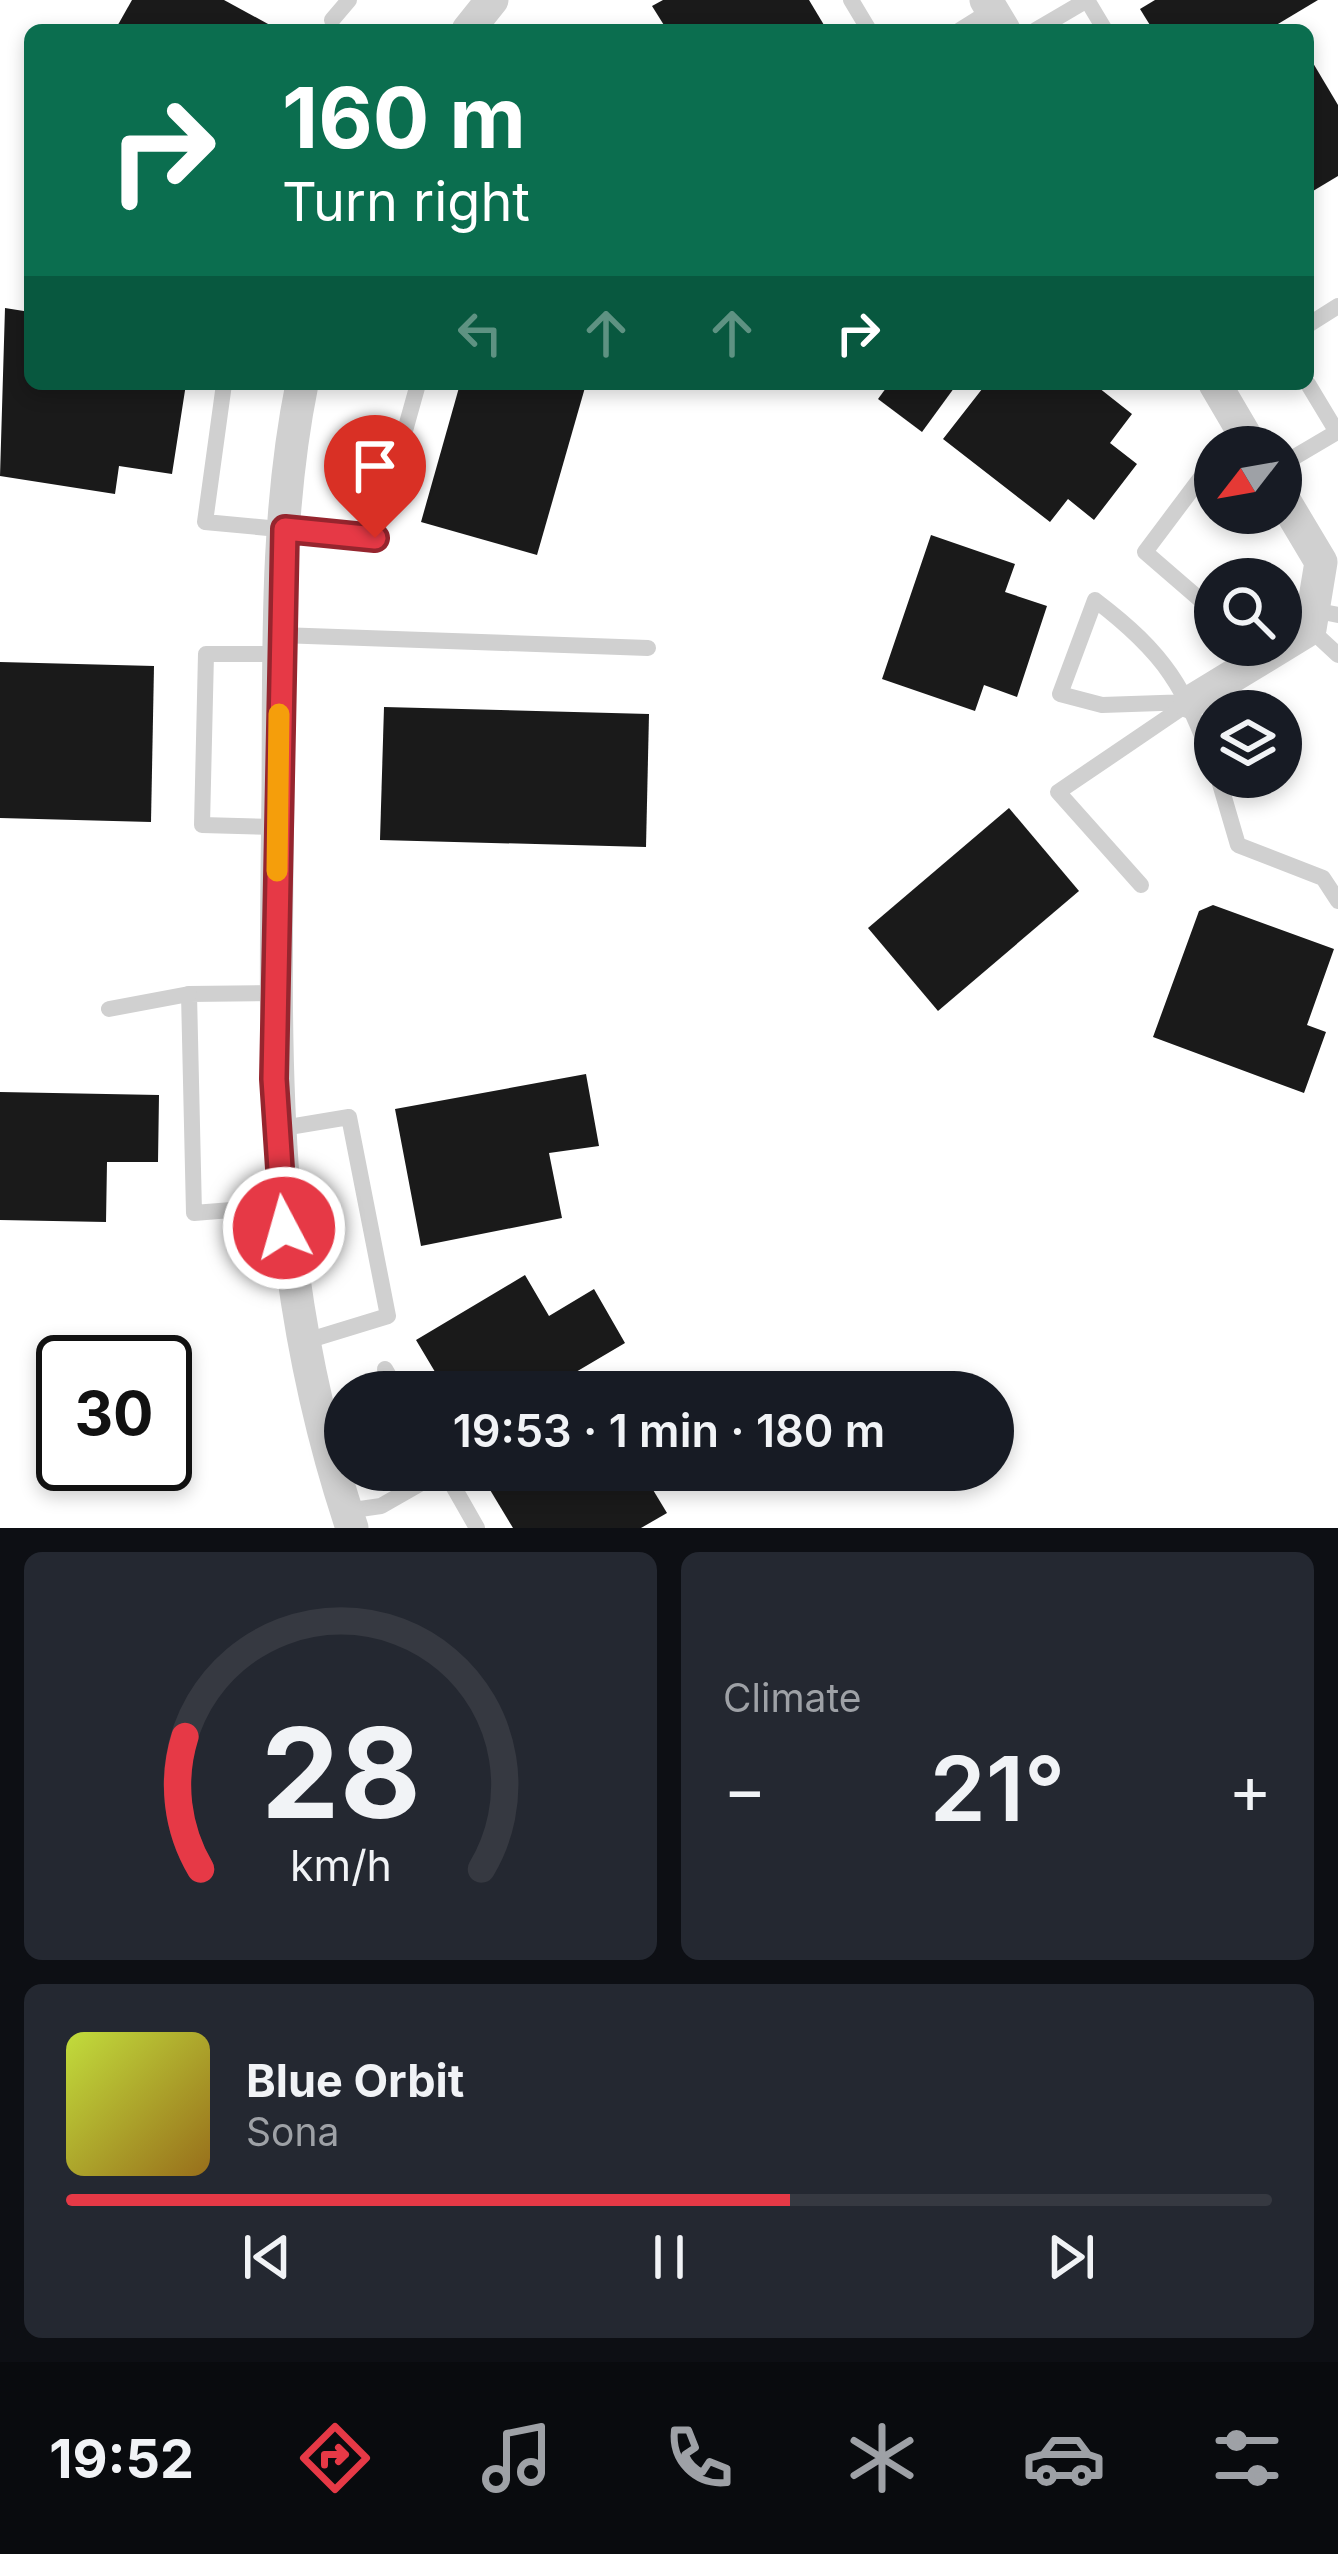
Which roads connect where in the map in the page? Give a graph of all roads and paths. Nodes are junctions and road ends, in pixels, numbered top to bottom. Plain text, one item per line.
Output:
1 (349, 0) edge
2 (492, 0) edge
3 (1087, 0) edge
4 (332, 20) dead end
5 (473, 24) edge
6 (1046, 24) edge
7 (223, 390) edge
8 (301, 390) edge
9 (416, 390) edge
10 (1219, 390) edge
11 (1312, 390) edge
12 (1240, 426) edge
13 (1338, 433) edge
14 (1302, 453) edge
15 (1194, 487) edge
16 (1302, 520) edge
17 (285, 529) junction
18 (1328, 550) edge
19 (1194, 594) edge
20 (1320, 618) edge
21 (280, 645) junction
22 (648, 648) dead end
23 (1338, 655) edge
24 (1227, 666) edge
25 (1190, 702) junction
26 (1194, 713) edge
27 (1224, 798) edge
28 (277, 827) junction
29 (1141, 886) dead end
30 (1338, 901) edge
31 (275, 993) junction
32 (189, 994) junction
33 (109, 1009) dead end
34 (276, 1129) junction
35 (282, 1206) junction
36 (303, 1342) junction
37 (407, 1491) edge
38 (456, 1491) edge
39 (349, 1520) edge
40 (477, 1528) edge

1 - 4 lane
2 - 5 street
3 - 6 lane
7 - 17 lane
8 - 17 street
9 - 17 lane
10 - 12 street
11 - 13 lane
13 - 14 lane
15 - 19 lane
16 - 18 street
17 - 21 street
18 - 20 street
20 - 23 lane
21 - 22 lane
21 - 28 street
21 - 28 lane
24 - 25 street
25 - 25 lane
25 - 26 lane
25 - 29 lane
27 - 30 lane
28 - 31 street
31 - 32 lane
31 - 34 street
32 - 33 lane
32 - 35 lane
34 - 35 street
34 - 36 lane
35 - 36 street
36 - 39 street
37 - 39 lane
38 - 40 lane

